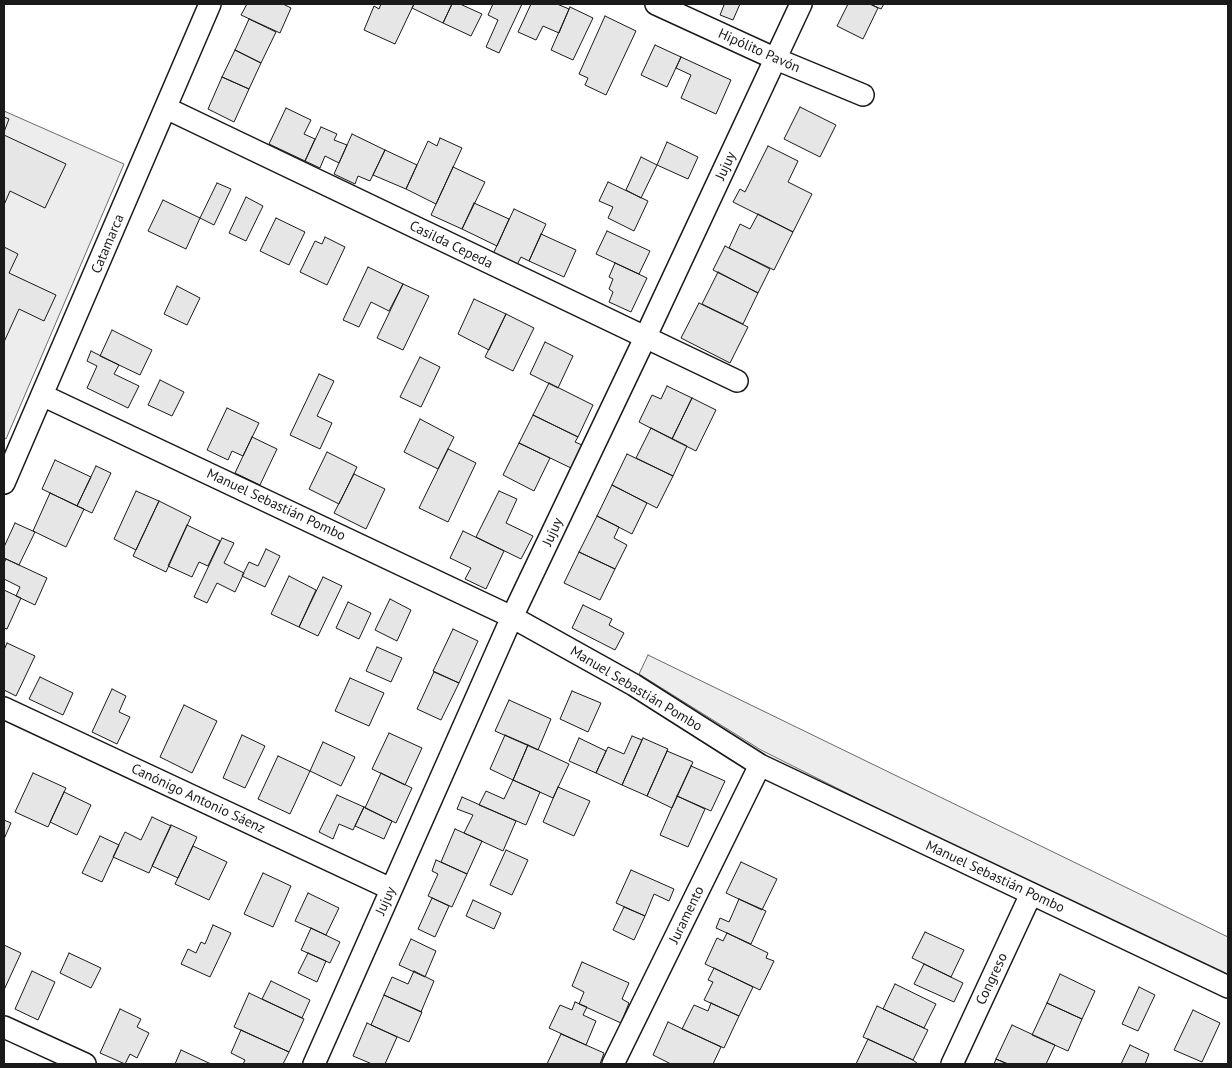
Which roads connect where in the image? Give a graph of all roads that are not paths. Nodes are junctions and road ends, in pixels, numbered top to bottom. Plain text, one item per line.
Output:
1 (210, 4) edge
2 (656, 4) edge
3 (801, 4) edge
4 (776, 59) junction
5 (863, 95) dead end
6 (166, 108) junction
7 (645, 338) junction
8 (737, 381) dead end
9 (42, 395) junction
10 (8, 460) edge
11 (4, 483) edge
12 (512, 617) junction
13 (4, 708) edge
14 (760, 765) junction
15 (392, 889) junction
16 (1031, 894) junction
17 (1228, 987) edge
18 (4, 1027) edge
19 (85, 1064) edge
20 (314, 1064) edge
21 (613, 1064) edge
22 (952, 1064) edge

1 - 6 street, Catamarca
2 - 4 street, Hipólito Pavón
3 - 4 street, Jujuy
4 - 5 street, Hipólito Pavón
4 - 7 street, Jujuy
6 - 7 street, Casilda Cepeda
6 - 9 street, Catamarca
7 - 8 street, Casilda Cepeda
7 - 12 street, Jujuy
9 - 10 street, Catamarca
9 - 12 street, Manuel Sebastián Pombo
10 - 11 street, Catamarca
12 - 14 street, Manuel Sebastián Pombo
12 - 15 street, Jujuy
13 - 15 street, Canónigo Antonio Sáenz
14 - 16 street, Manuel Sebastián Pombo
14 - 21 street, Juramento
15 - 20 street, Jujuy
16 - 17 street, Manuel Sebastián Pombo
16 - 22 street, Congreso
18 - 19 street

